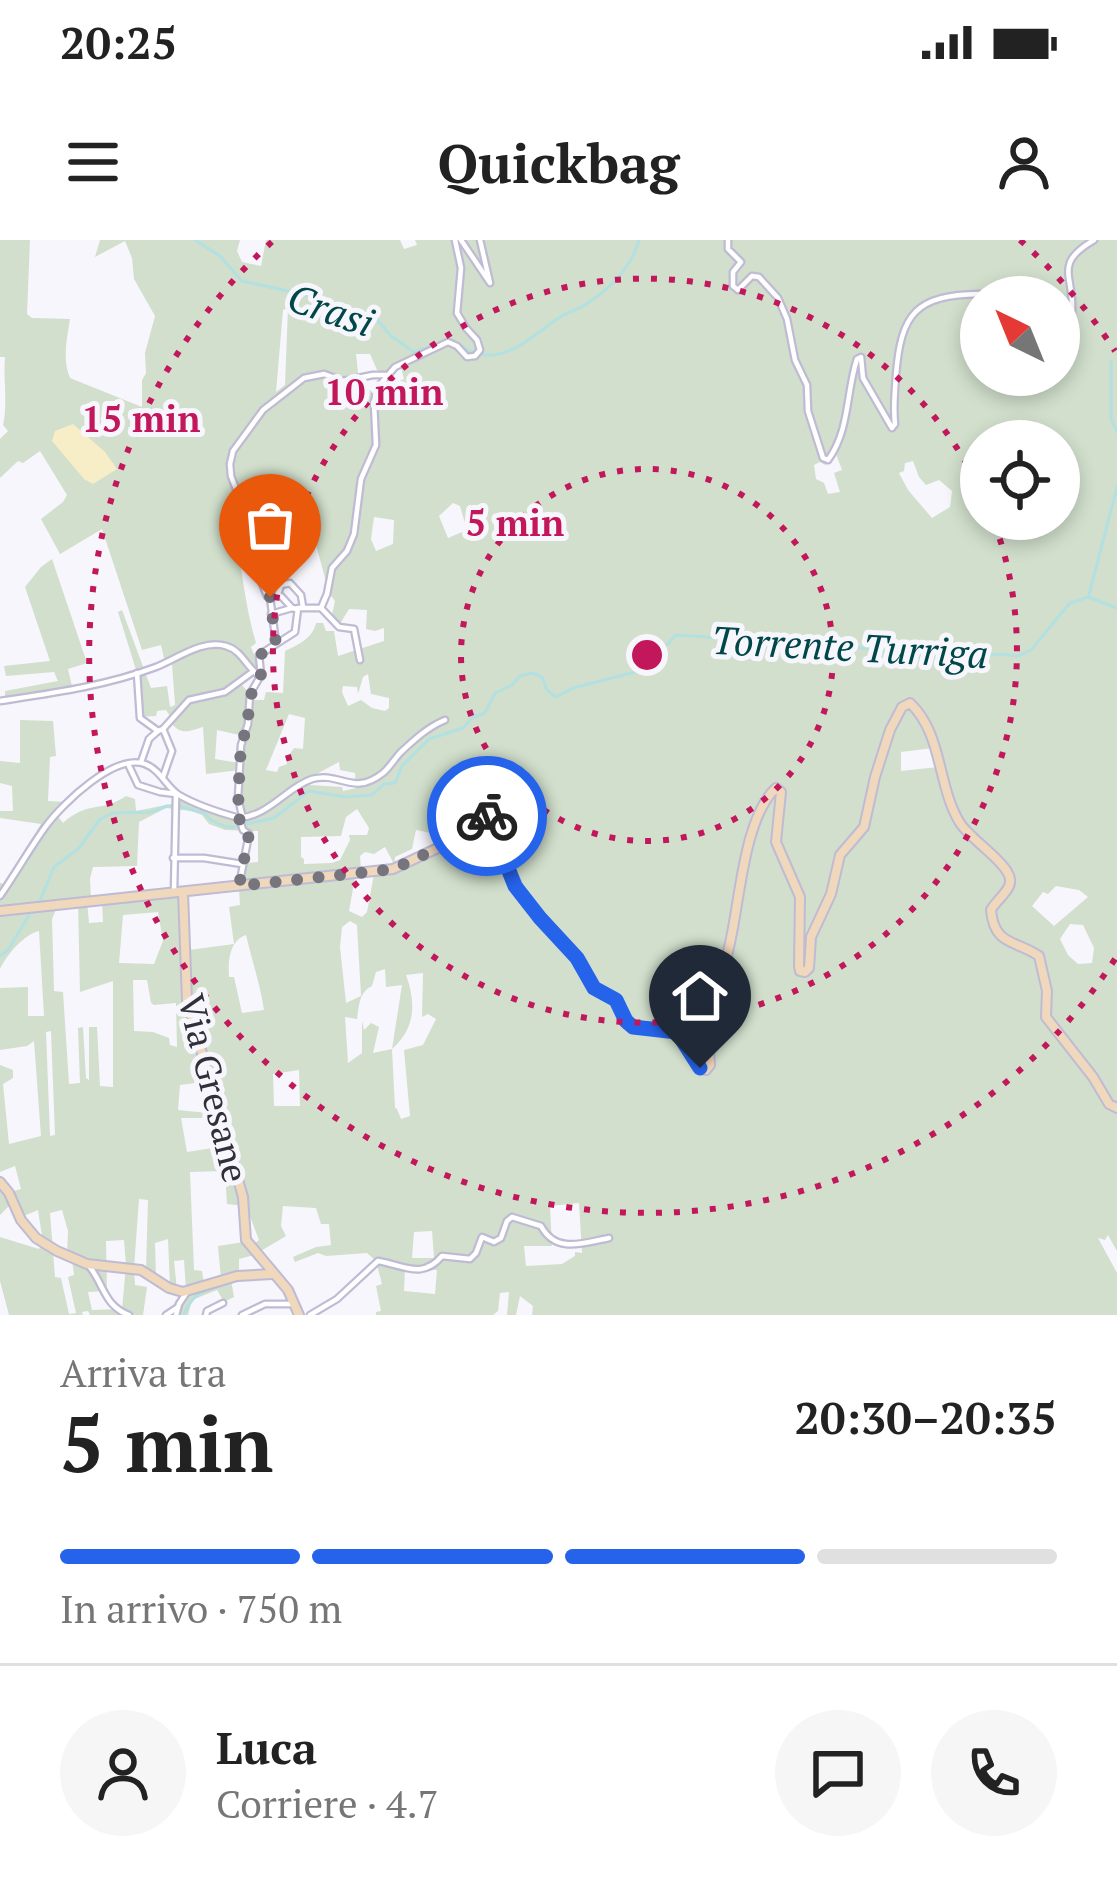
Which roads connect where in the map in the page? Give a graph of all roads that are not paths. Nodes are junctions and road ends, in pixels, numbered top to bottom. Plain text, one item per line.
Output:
1 (458, 240) edge
2 (480, 240) edge
3 (728, 240) edge
4 (1094, 240) edge
5 (1067, 276) edge
6 (960, 295) edge
7 (386, 375) junction
8 (274, 596) junction
9 (297, 608) junction
10 (321, 608) junction
11 (271, 614) junction
12 (276, 644) junction
13 (360, 660) dead end
14 (253, 673) junction
15 (137, 674) junction
16 (261, 677) junction
17 (0, 701) edge
18 (445, 719) dead end
19 (161, 730) junction
20 (141, 762) junction
21 (128, 764) junction
22 (163, 777) junction
23 (176, 801) junction
24 (240, 822) junction
25 (173, 858) junction
26 (242, 864) junction
27 (239, 886) junction
28 (178, 892) junction
29 (0, 896) edge
30 (0, 911) edge
31 (1117, 1108) edge
32 (0, 1182) edge
33 (609, 1238) dead end
34 (87, 1264) junction
35 (272, 1274) junction
36 (187, 1292) junction
37 (223, 1303) dead end
38 (294, 1304) junction
39 (261, 1306) junction
40 (177, 1311) edge
41 (129, 1315) edge
42 (166, 1315) edge
43 (206, 1315) edge
44 (242, 1315) edge
45 (261, 1315) edge
46 (299, 1315) edge
47 (310, 1315) edge

1 - 2 street
1 - 7 street
3 - 6 street
4 - 5 street
7 - 8 street
7 - 10 street
8 - 9 street
8 - 9 street
8 - 11 street
9 - 10 street
9 - 11 street
9 - 12 street
10 - 13 street
11 - 12 street
12 - 16 street
14 - 15 street
14 - 16 street
14 - 19 street
15 - 17 street
15 - 19 street
16 - 24 street
18 - 24 street
19 - 20 street
19 - 22 street
20 - 21 street
20 - 22 street
21 - 23 street
21 - 29 street
22 - 23 street
23 - 24 street
23 - 25 street
24 - 26 street
25 - 26 street
25 - 28 street
26 - 27 street
27 - 28 main road
27 - 31 main road
28 - 30 main road
28 - 35 main road, Via Gresane
32 - 34 main road
33 - 47 street
34 - 36 main road
34 - 41 street
35 - 36 main road
35 - 38 main road, Via Gresane
36 - 40 street
37 - 43 street
38 - 39 street
38 - 46 main road, Via Gresane
39 - 44 street
39 - 45 street
40 - 42 street

